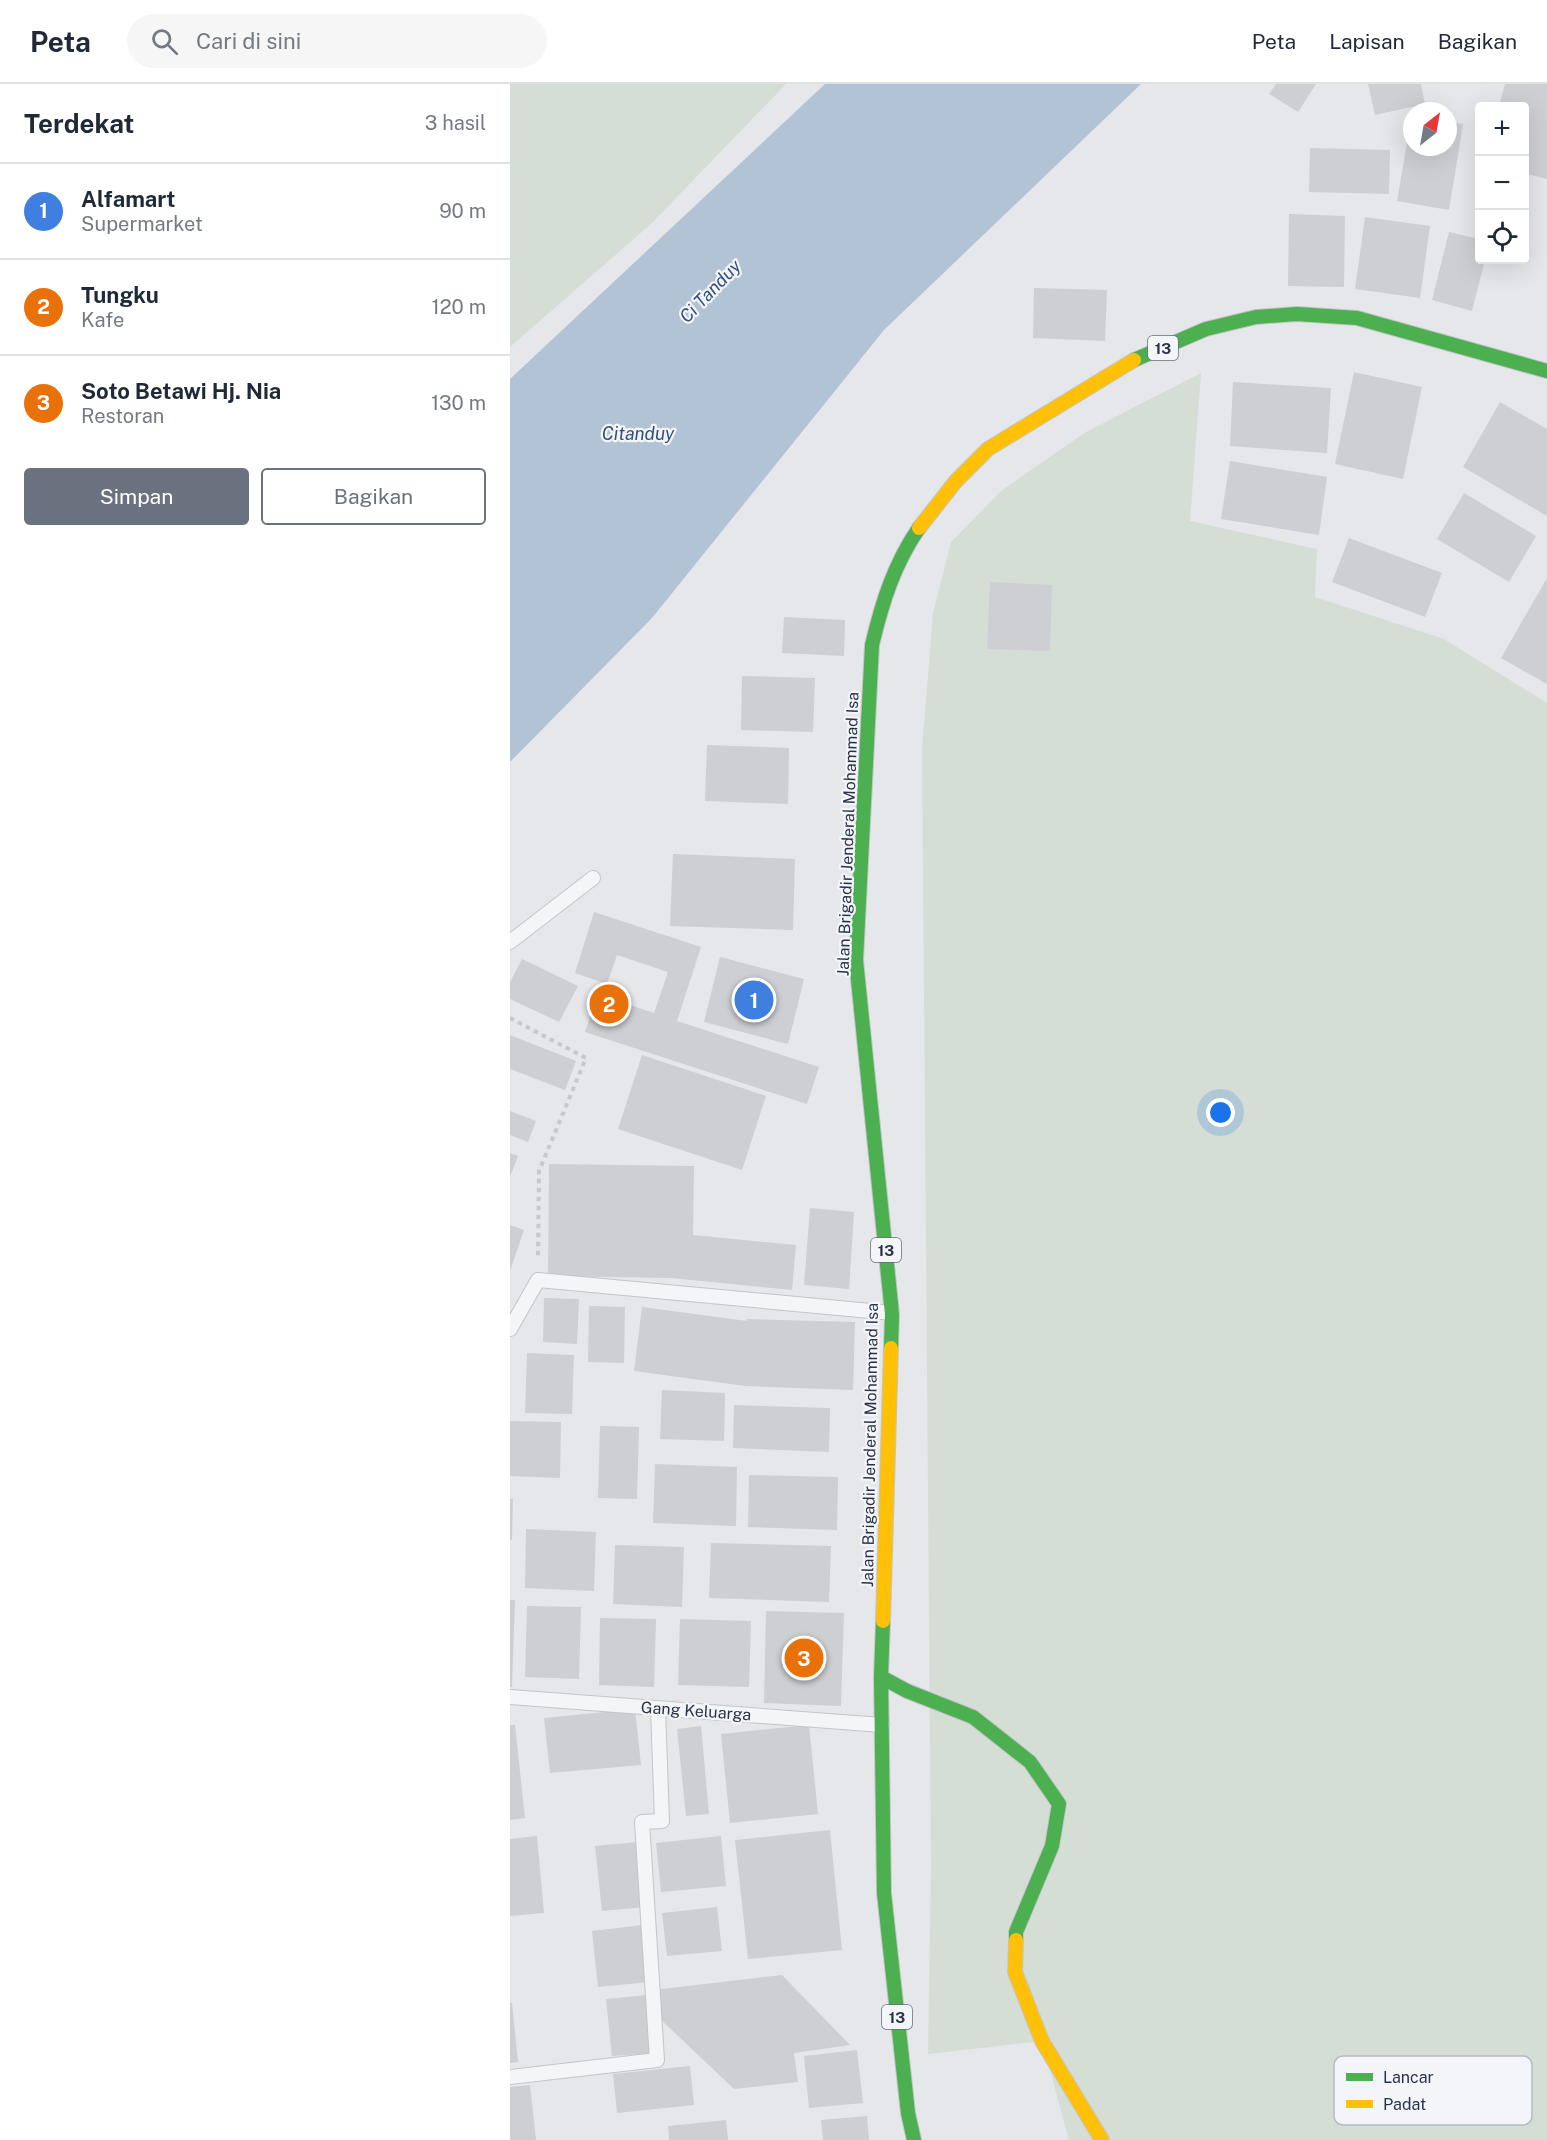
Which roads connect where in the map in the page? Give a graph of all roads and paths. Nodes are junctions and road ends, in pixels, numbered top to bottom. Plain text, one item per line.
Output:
1 (1547, 370) edge
2 (593, 878) dead end
3 (510, 942) edge
4 (510, 1018) edge
5 (538, 1280) junction
6 (892, 1314) junction
7 (510, 1329) edge
8 (881, 1677) junction
9 (510, 1697) edge
10 (658, 1708) junction
11 (882, 1725) junction
12 (510, 2077) edge
13 (914, 2140) edge
14 (1102, 2140) edge

1 - 6 main road, Jalan Brigadir Jenderal Mohammad Isa / 13
2 - 3 lane
4 - 5 path
5 - 6 lane
5 - 7 lane
6 - 8 main road, Jalan Brigadir Jenderal Mohammad Isa / 13
8 - 11 main road, Jalan Brigadir Jenderal Mohammad Isa / 13
8 - 14 main road
9 - 10 lane, Gang Keluarga
10 - 11 lane, Gang Keluarga
10 - 12 lane
11 - 13 main road, Jalan Brigadir Jenderal Mohammad Isa / 13

